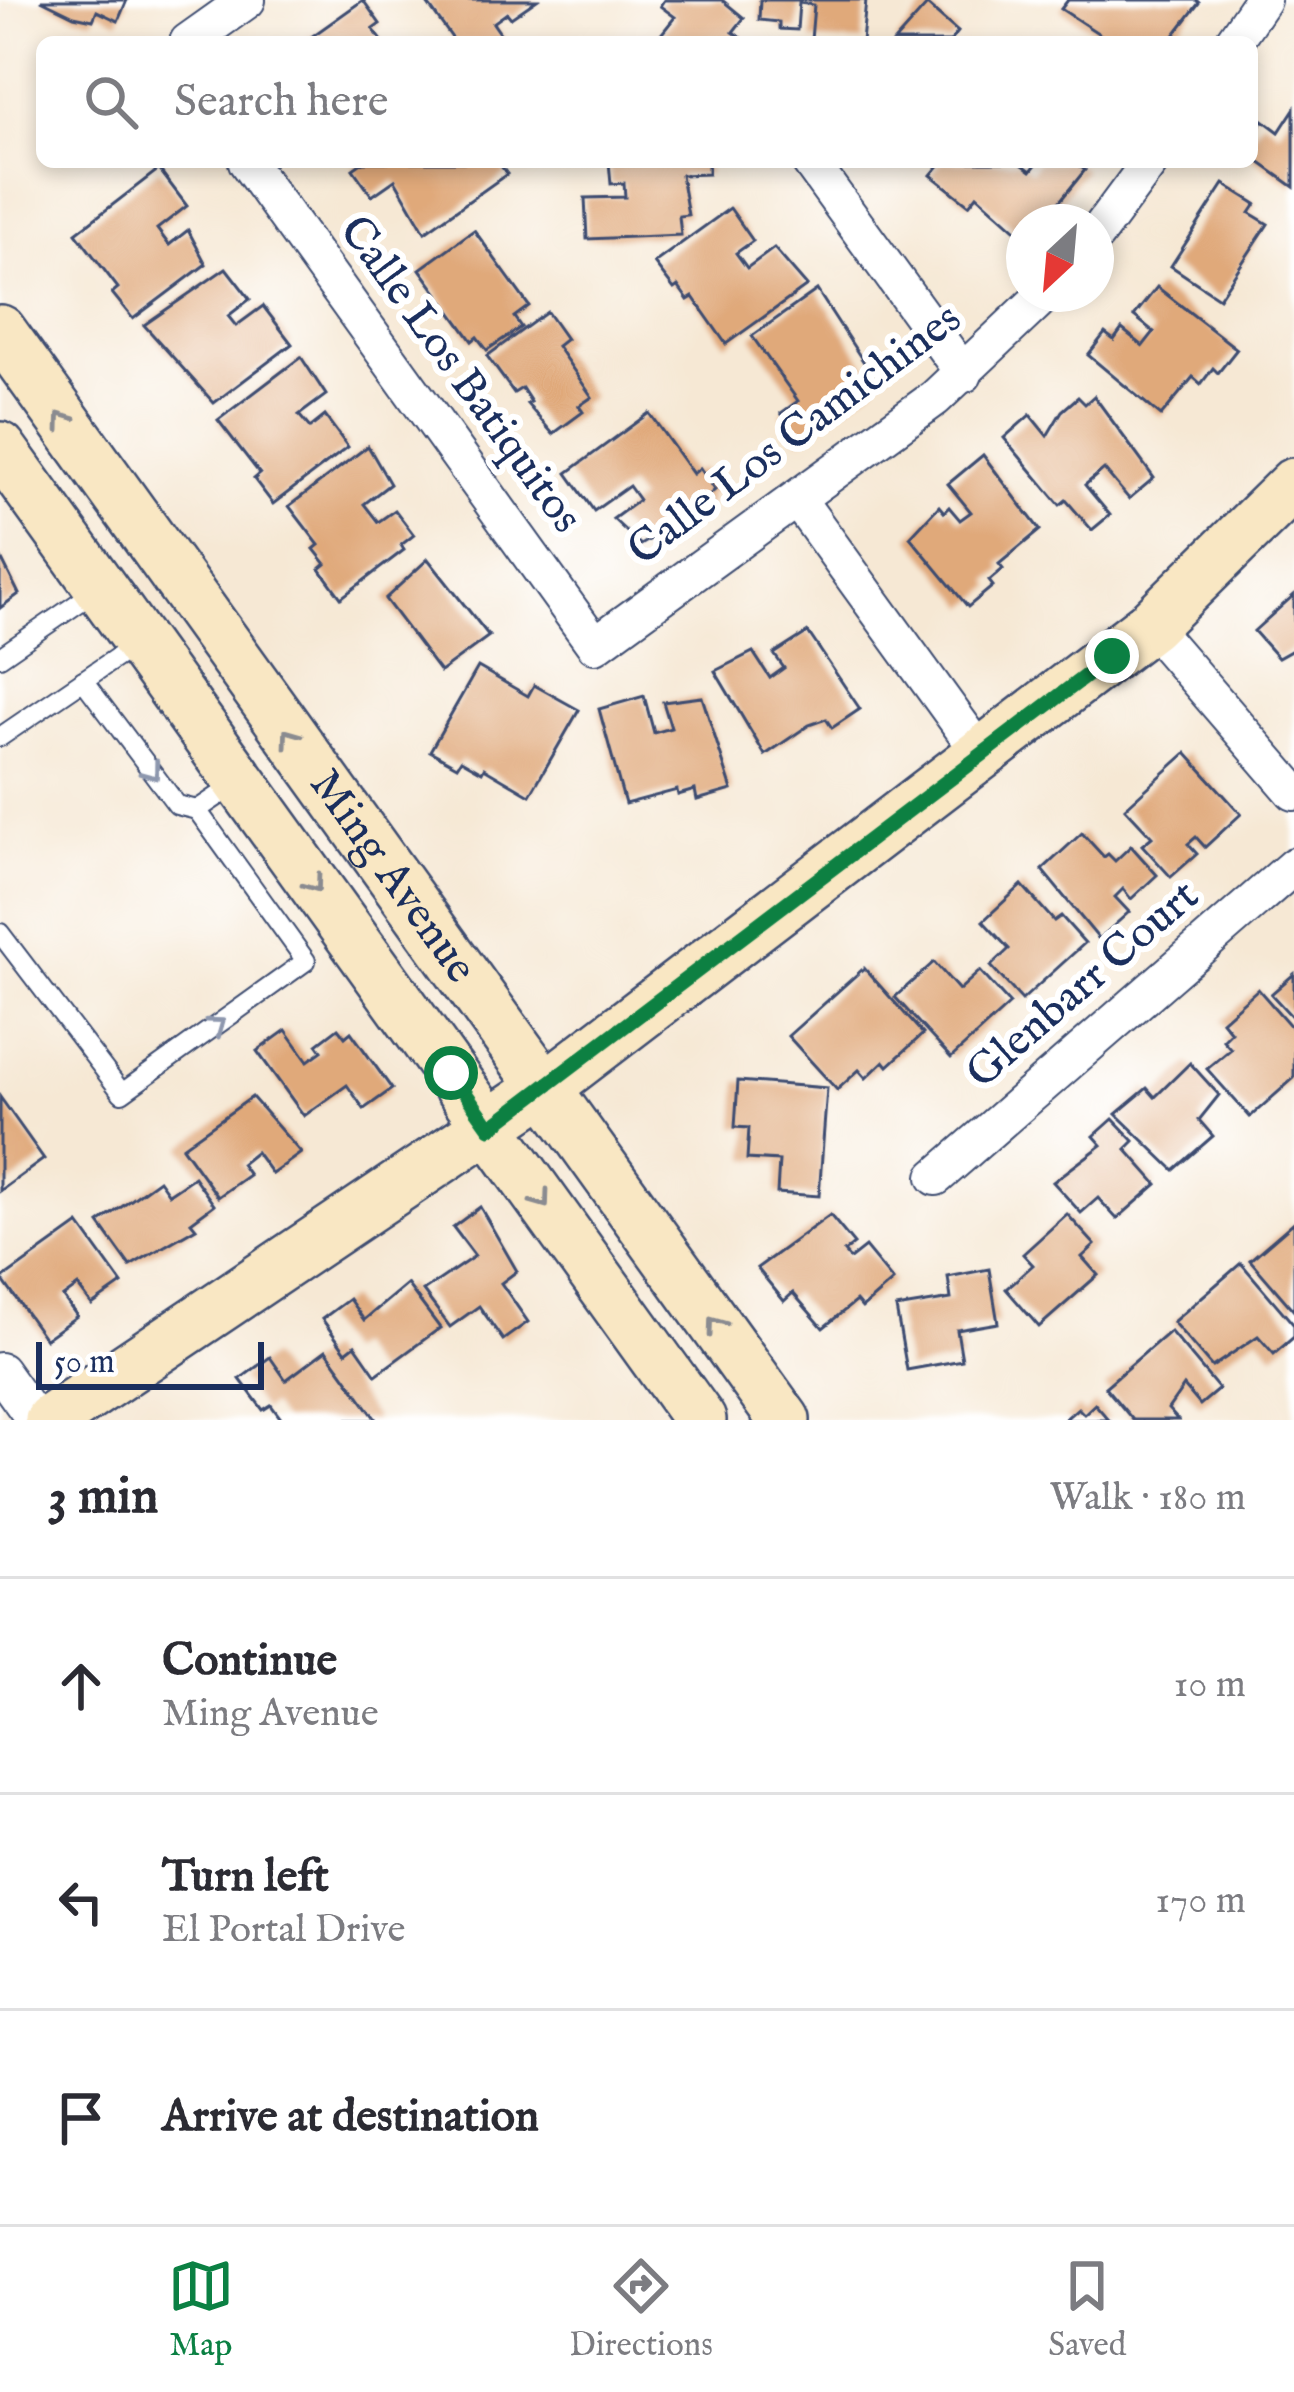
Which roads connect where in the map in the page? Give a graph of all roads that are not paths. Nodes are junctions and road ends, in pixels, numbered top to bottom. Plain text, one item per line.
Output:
1 (247, 0) edge
2 (1262, 0) edge
3 (196, 36) edge
4 (1237, 36) edge
5 (251, 168) edge
6 (814, 168) edge
7 (1146, 168) edge
8 (1114, 211) edge
9 (1027, 312) edge
10 (0, 331) edge
11 (964, 374) junction
12 (0, 448) edge
13 (1294, 484) edge
14 (797, 499) junction
15 (101, 588) junction
16 (1150, 625) junction
17 (139, 641) junction
18 (595, 645) joint
19 (0, 657) edge
20 (83, 680) junction
21 (0, 737) edge
22 (980, 752) junction
23 (240, 781) junction
24 (1294, 792) edge
25 (197, 810) junction
26 (1294, 866) edge
27 (0, 933) edge
28 (542, 1090) junction
29 (490, 1128) junction
30 (936, 1177) dead end
31 (0, 1371) edge
32 (35, 1420) edge
33 (51, 1420) edge
34 (700, 1420) edge
35 (784, 1420) edge

1 - 3 street
2 - 4 street
5 - 18 street, Calle Los Batiquitos
6 - 11 street
7 - 8 street
9 - 11 street, Calle Los Camichines
28 -> 10 main road, Ming Avenue
11 - 14 street, Calle Los Camichines
12 - 15 main road, Ming Avenue
13 - 16 main road
14 - 18 street, Calle Los Camichines
14 - 22 street
15 - 17 main road, Ming Avenue
15 - 19 lane
16 - 22 main road
16 - 24 street
17 - 20 lane
17 - 23 main road, Ming Avenue
20 - 21 lane
20 -> 25 lane
22 - 28 main road
23 - 25 lane
23 -> 29 main road, Ming Avenue
27 -> 25 lane
26 - 30 street, Glenbarr Court
28 - 29 main road
35 -> 28 main road, Ming Avenue
29 - 33 main road
29 -> 34 main road, Ming Avenue
31 - 32 street

